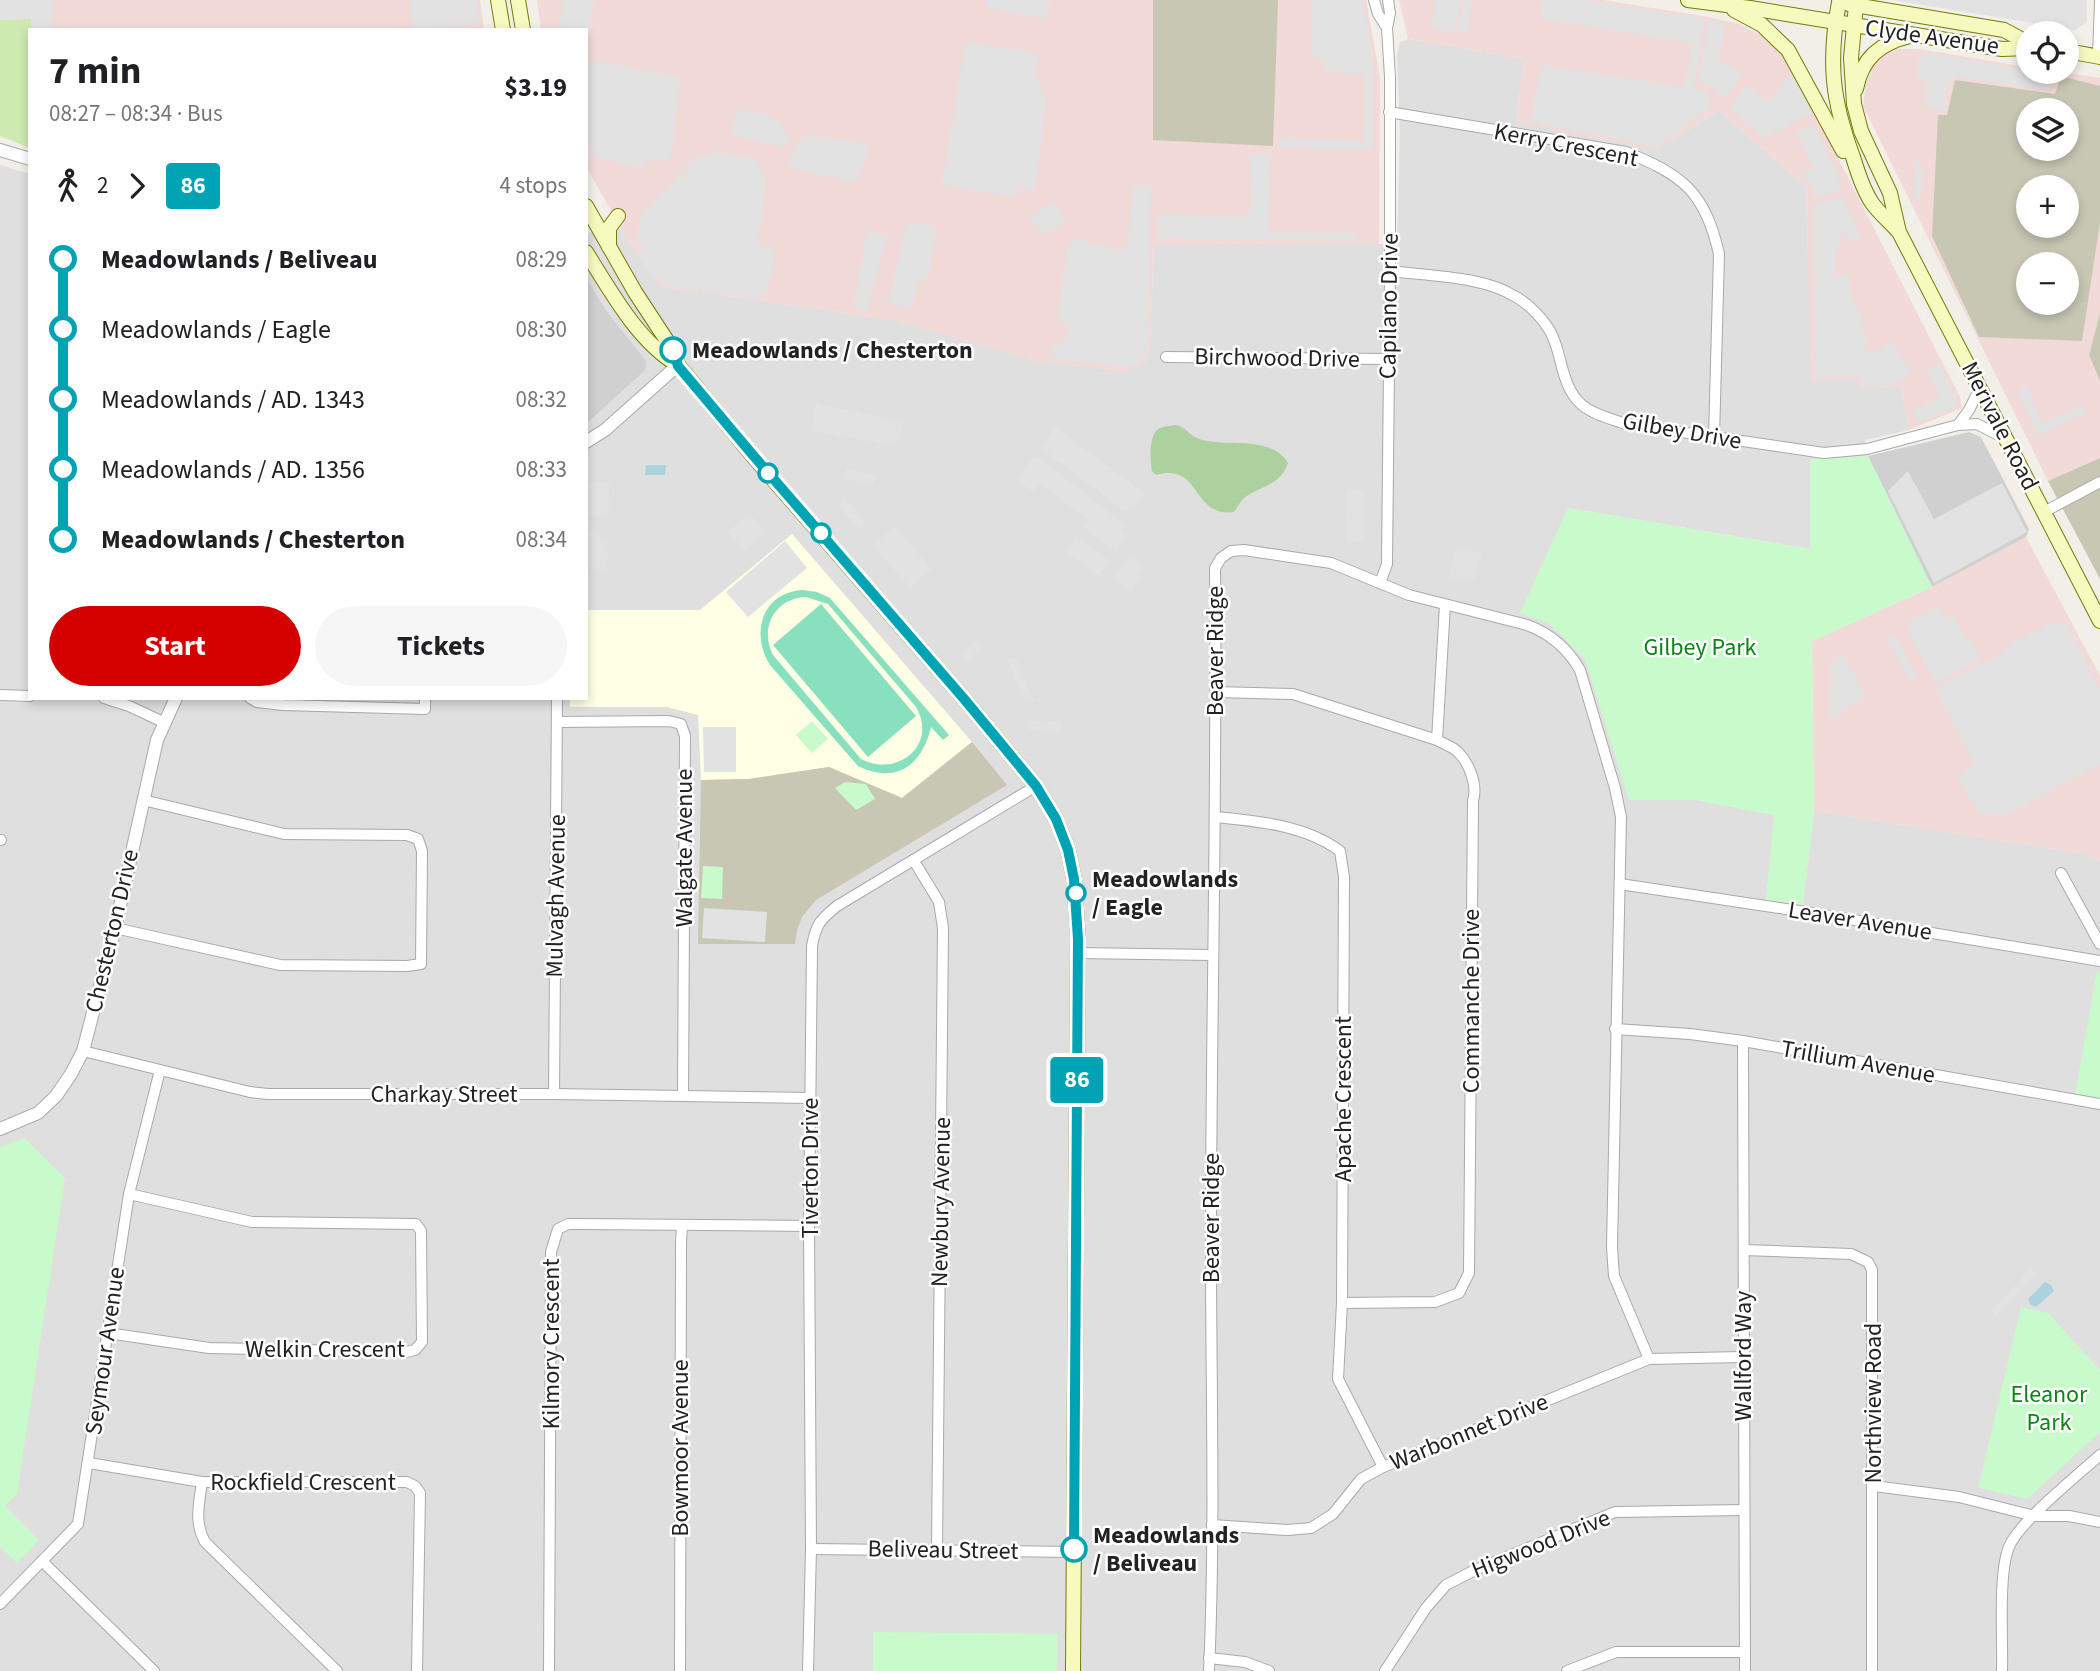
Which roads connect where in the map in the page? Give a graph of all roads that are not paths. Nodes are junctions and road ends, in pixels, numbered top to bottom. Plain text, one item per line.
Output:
1 (498, 0) edge
2 (518, 0) edge
3 (1374, 0) edge
4 (1388, 0) edge
5 (1688, 0) edge
6 (1836, 1) edge
7 (2100, 2) edge
8 (1856, 3) edge
9 (1723, 5) junction
10 (1835, 22) junction
11 (1853, 25) junction
12 (503, 28) edge
13 (523, 28) edge
14 (1387, 28) junction
15 (1914, 35) junction
16 (2016, 38) edge
17 (2016, 47) edge
18 (2079, 53) edge
19 (2099, 56) edge
20 (1854, 104) junction
21 (1389, 113) junction
22 (0, 150) edge
23 (28, 158) edge
24 (1862, 183) junction
25 (588, 214) edge
26 (618, 216) dead end
27 (1899, 232) junction
28 (609, 248) junction
29 (588, 255) edge
30 (1390, 271) junction
31 (1166, 356) dead end
32 (1387, 359) junction
33 (678, 366) junction
34 (1980, 388) junction
35 (1958, 425) junction
36 (1714, 437) junction
37 (2006, 439) junction
38 (588, 441) edge
39 (2100, 482) edge
40 (2044, 512) junction
41 (1380, 583) junction
42 (1445, 605) junction
43 (2100, 621) edge
44 (1216, 692) junction
45 (0, 695) edge
46 (28, 696) edge
47 (110, 700) edge
48 (175, 700) edge
49 (254, 700) edge
50 (425, 700) edge
51 (557, 700) edge
52 (163, 722) junction
53 (557, 722) junction
54 (1437, 740) junction
55 (1036, 786) junction
56 (143, 800) junction
57 (1215, 817) junction
58 (914, 861) junction
59 (2061, 873) dead end
60 (1620, 884) junction
61 (115, 928) junction
62 (2100, 944) edge
63 (1077, 953) junction
64 (1212, 955) junction
65 (2100, 961) edge
66 (1615, 1030) junction
67 (1743, 1041) junction
68 (83, 1051) junction
69 (160, 1070) junction
70 (554, 1094) junction
71 (683, 1096) junction
72 (810, 1098) junction
73 (2100, 1104) edge
74 (0, 1129) edge
75 (129, 1194) junction
76 (682, 1226) junction
77 (809, 1227) junction
78 (1744, 1250) junction
79 (1342, 1303) junction
80 (108, 1333) junction
81 (1742, 1357) junction
82 (1649, 1359) junction
83 (2100, 1455) edge
84 (89, 1463) junction
85 (1383, 1467) junction
86 (202, 1482) junction
87 (1874, 1486) junction
88 (1744, 1510) junction
89 (2034, 1516) junction
90 (2100, 1522) edge
91 (1213, 1525) junction
92 (811, 1549) junction
93 (937, 1550) junction
94 (1074, 1552) junction
95 (43, 1562) junction
96 (0, 1604) edge
97 (1745, 1652) junction
98 (1209, 1658) junction
99 (154, 1671) edge
100 (337, 1671) edge
101 (417, 1671) edge
102 (550, 1671) edge
103 (680, 1671) edge
104 (808, 1671) edge
105 (1073, 1671) edge
106 (1209, 1671) edge
107 (1269, 1671) edge
108 (1385, 1671) edge
109 (1567, 1671) edge
110 (1745, 1671) edge
111 (1872, 1671) edge
112 (2002, 1671) edge

1 - 12 main road
2 - 13 main road
3 - 14 street, Capilano Drive
4 - 14 street, Capilano Drive
5 - 9 main road
6 - 8 main road, Clyde Avenue
6 - 10 main road, Merivale Road
7 - 19 street
8 - 11 main road, Merivale Road
8 - 16 main road, Clyde Avenue
9 - 10 main road
9 - 24 main road
10 - 11 main road, Clyde Avenue
10 - 24 main road, Merivale Road
11 - 15 main road, Clyde Avenue
11 - 20 main road, Merivale Road
14 - 21 street, Capilano Drive
15 - 17 main road, Clyde Avenue
15 - 20 main road
18 - 19 main road
20 - 27 main road, Merivale Road
21 - 30 street, Capilano Drive
21 - 36 street, Kerry Crescent
22 - 23 street
24 - 27 main road, Merivale Road
25 - 28 main road
26 - 28 main road
27 - 34 main road, Merivale Road
28 - 33 main road
29 - 33 main road
30 - 32 street, Capilano Drive
30 - 36 street, Gilbey Drive
31 - 32 street, Birchwood Drive
32 - 41 street, Capilano Drive
33 - 38 street
33 - 55 main road
34 - 35 street
34 - 37 main road, Merivale Road
35 - 36 street, Gilbey Drive
35 - 37 street, Gilbey Drive
37 - 40 main road, Merivale Road
39 - 40 street
40 - 43 main road, Merivale Road
41 - 42 street, Beaver Ridge
41 - 44 street, Beaver Ridge
42 - 54 street
42 - 60 street, Beaver Ridge
44 - 54 street
44 - 57 street, Beaver Ridge
45 - 46 street
47 - 52 street
48 - 52 street, Chesterton Drive
49 - 50 street
51 - 53 street, Mulvagh Avenue
52 - 56 street, Chesterton Drive
53 - 70 street, Mulvagh Avenue
53 - 71 street, Walgate Avenue
54 - 79 street, Commanche Drive
55 - 58 street, Tiverton Drive
55 - 63 main road
56 - 61 street, Chesterton Drive
56 - 61 street
57 - 64 street, Beaver Ridge
57 - 79 street, Apache Crescent
58 - 72 street, Tiverton Drive
58 - 93 street, Newbury Avenue
59 - 62 street
60 - 65 street, Leaver Avenue
60 - 66 street, Beaver Ridge
61 - 68 street, Chesterton Drive
63 - 64 street
63 - 94 main road
64 - 91 street, Beaver Ridge
66 - 67 street, Trillium Avenue
66 - 82 street, Beaver Ridge
67 - 73 street, Trillium Avenue
67 - 78 street, Wallford Way
68 - 69 street, Charkay Street
68 - 74 street, Chesterton Drive
69 - 70 street, Charkay Street
69 - 75 street, Seymour Avenue
70 - 71 street, Charkay Street
71 - 72 street, Charkay Street
72 - 77 street, Tiverton Drive
75 - 80 street, Seymour Avenue
75 - 80 street, Welkin Crescent
76 - 77 street, Kilmory Crescent
76 - 102 street, Kilmory Crescent
76 - 103 street, Bowmoor Avenue
77 - 92 street, Tiverton Drive
78 - 81 street, Wallford Way
78 - 87 street, Northview Road
79 - 85 street, Apache Crescent
80 - 84 street, Seymour Avenue
81 - 82 street, Warbonnet Drive
81 - 88 street, Wallford Way
82 - 85 street, Warbonnet Drive
83 - 89 street
84 - 86 street, Rockfield Crescent
84 - 95 street, Seymour Avenue
85 - 91 street, Warbonnet Drive
86 - 100 street
86 - 101 street, Rockfield Crescent
87 - 89 street
87 - 111 street, Northview Road
88 - 97 street, Wallford Way
88 - 108 street, Higwood Drive
89 - 90 street
89 - 112 street
91 - 98 street, Beaver Ridge
92 - 93 street, Beliveau Street
92 - 104 street, Tiverton Drive
93 - 94 street, Beliveau Street
94 - 105 main road
95 - 96 street, Seymour Avenue
95 - 99 street
97 - 109 street
97 - 110 street, Wallford Way
98 - 106 street, Beaver Ridge
98 - 107 street

